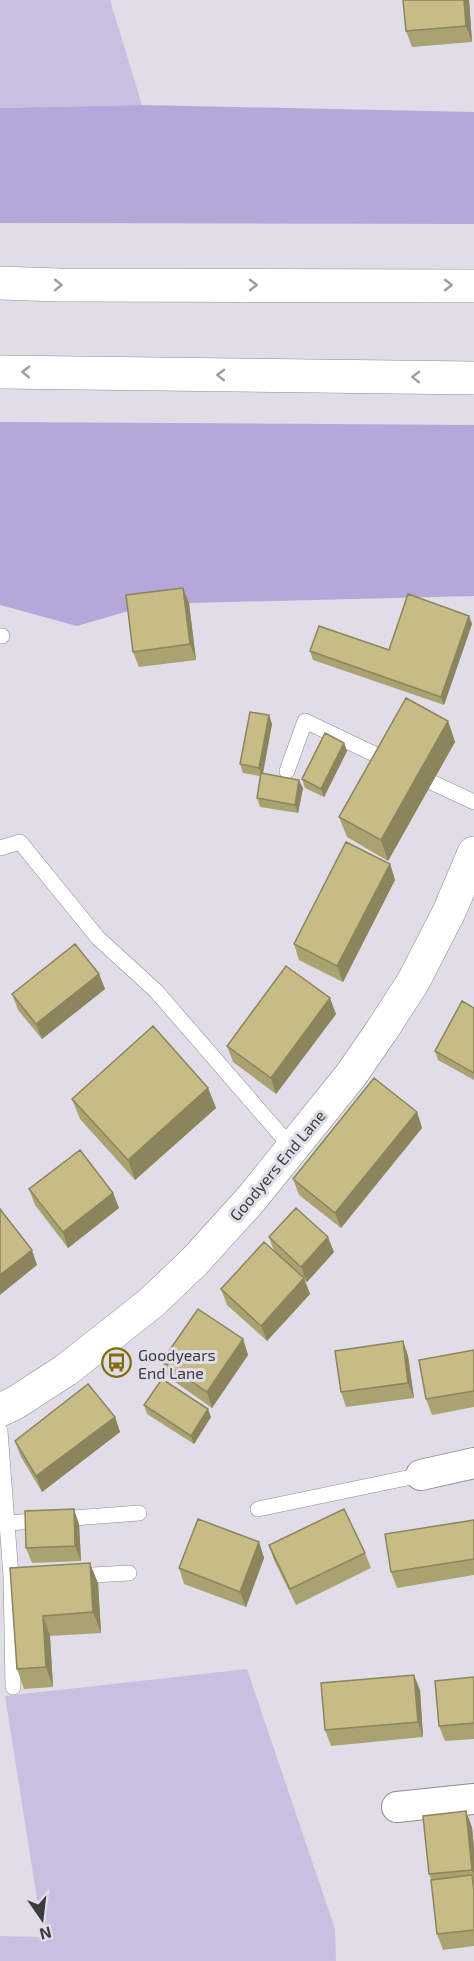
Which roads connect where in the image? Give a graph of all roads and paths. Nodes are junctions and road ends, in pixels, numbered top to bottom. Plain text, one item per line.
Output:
1 (0, 283) edge
2 (474, 285) edge
3 (0, 372) edge
4 (474, 378) edge
5 (287, 771) dead end
6 (474, 802) edge
7 (0, 848) edge
8 (474, 853) edge
9 (292, 1148) junction
10 (0, 1410) edge
11 (0, 1431) edge
12 (474, 1462) edge
13 (421, 1474) joint
14 (258, 1509) dead end
15 (140, 1513) dead end
16 (8, 1523) junction
17 (129, 1573) dead end
18 (58, 1577) edge
19 (13, 1687) dead end
20 (474, 1799) edge
21 (397, 1807) dead end

1 -> 2 main road
4 -> 3 main road
5 - 6 lane
7 - 9 lane
8 - 9 main road, Goodyers End Lane
9 - 10 main road, Goodyers End Lane
11 - 16 lane
12 - 13 street
13 - 14 lane
15 - 16 lane
16 - 19 lane
17 - 18 lane
20 - 21 street

